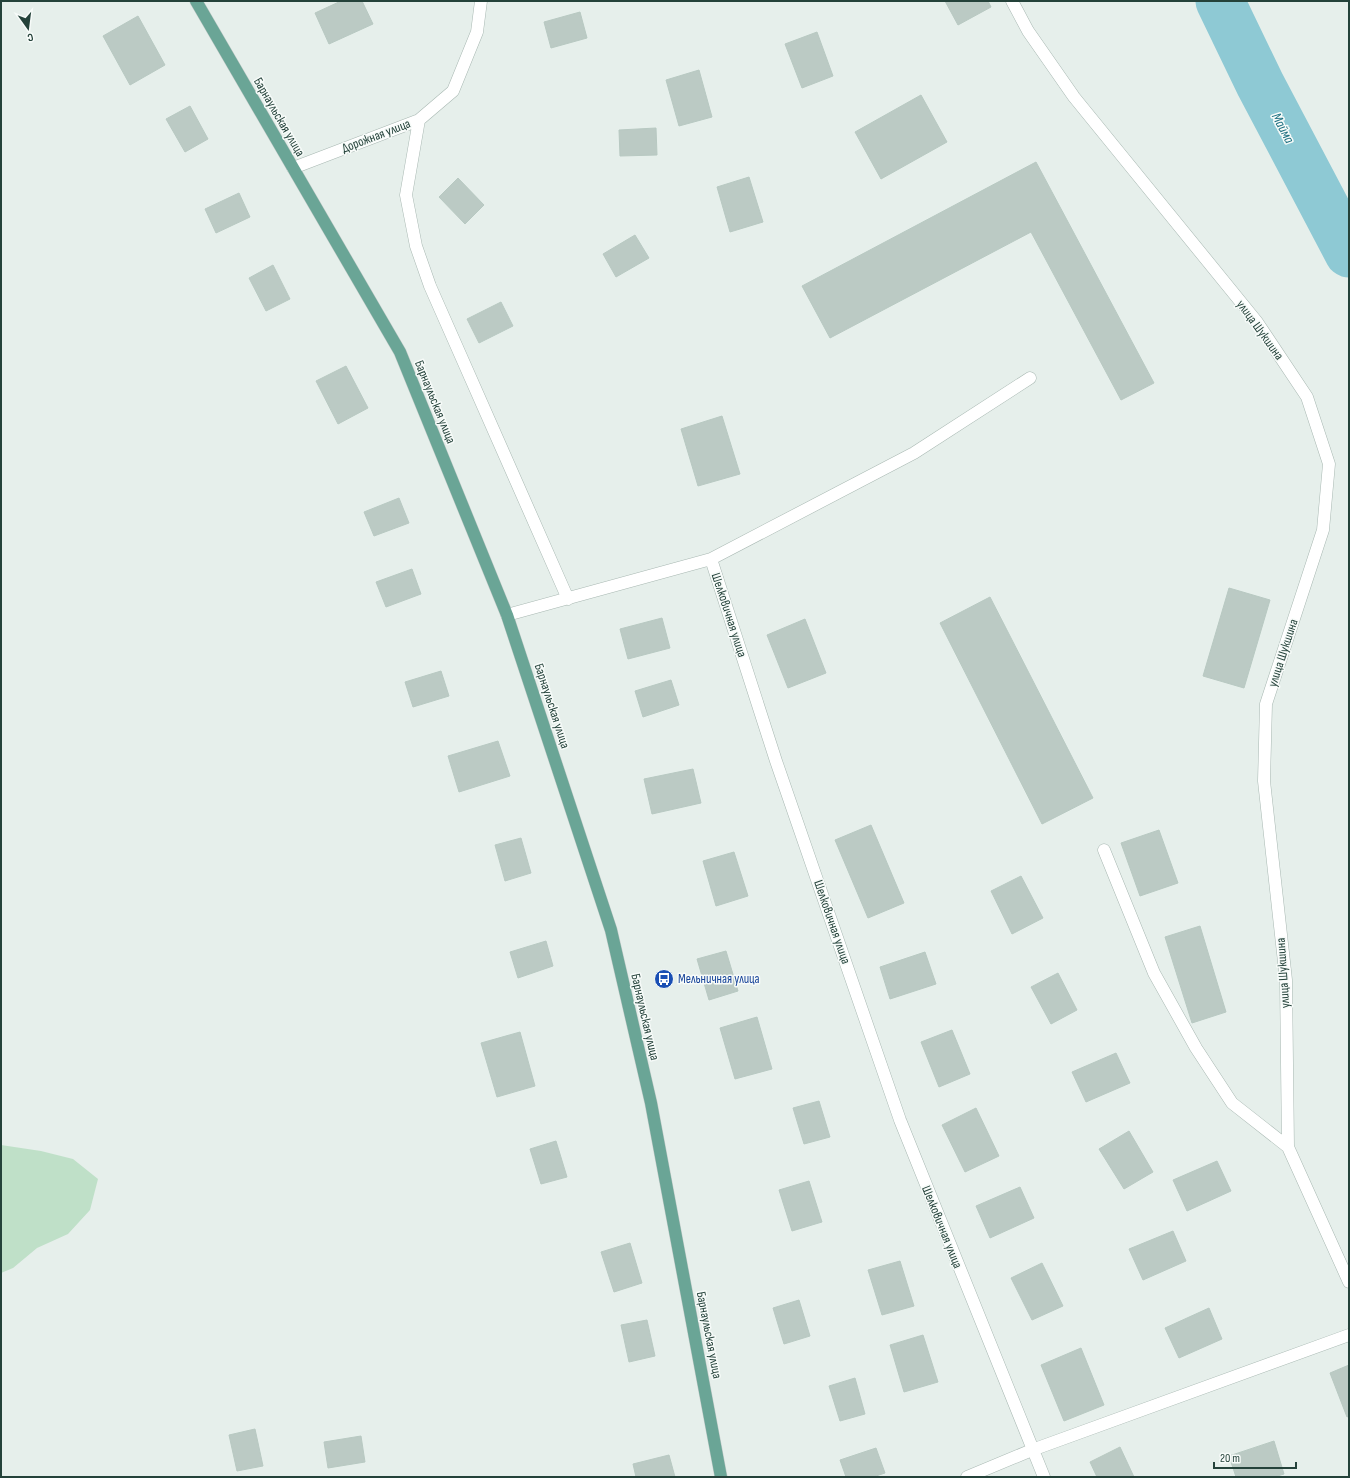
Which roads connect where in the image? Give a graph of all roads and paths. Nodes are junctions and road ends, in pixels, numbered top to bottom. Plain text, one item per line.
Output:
1 (196, 1) edge
2 (481, 1) edge
3 (1012, 1) edge
4 (419, 120) junction
5 (293, 168) junction
6 (1030, 378) dead end
7 (711, 559) junction
8 (568, 599) junction
9 (507, 615) junction
10 (1104, 850) dead end
11 (1288, 1147) junction
12 (1349, 1282) edge
13 (1349, 1335) edge
14 (1032, 1450) junction
15 (721, 1477) edge
16 (967, 1477) edge
17 (1044, 1477) edge

1 - 5 main road, Барнаульская улица
2 - 4 street, Дорожная улица
3 - 11 street, улица Шукшина
4 - 5 street, Дорожная улица
4 - 8 street
5 - 9 main road, Барнаульская улица
6 - 7 street
7 - 8 street, Шелковичная улица
7 - 14 street, Шелковичная улица
8 - 9 street, Шелковичная улица
9 - 15 main road, Барнаульская улица
10 - 11 street
11 - 12 street, улица Шукшина
13 - 14 street
14 - 16 street
14 - 17 street, Шелковичная улица

